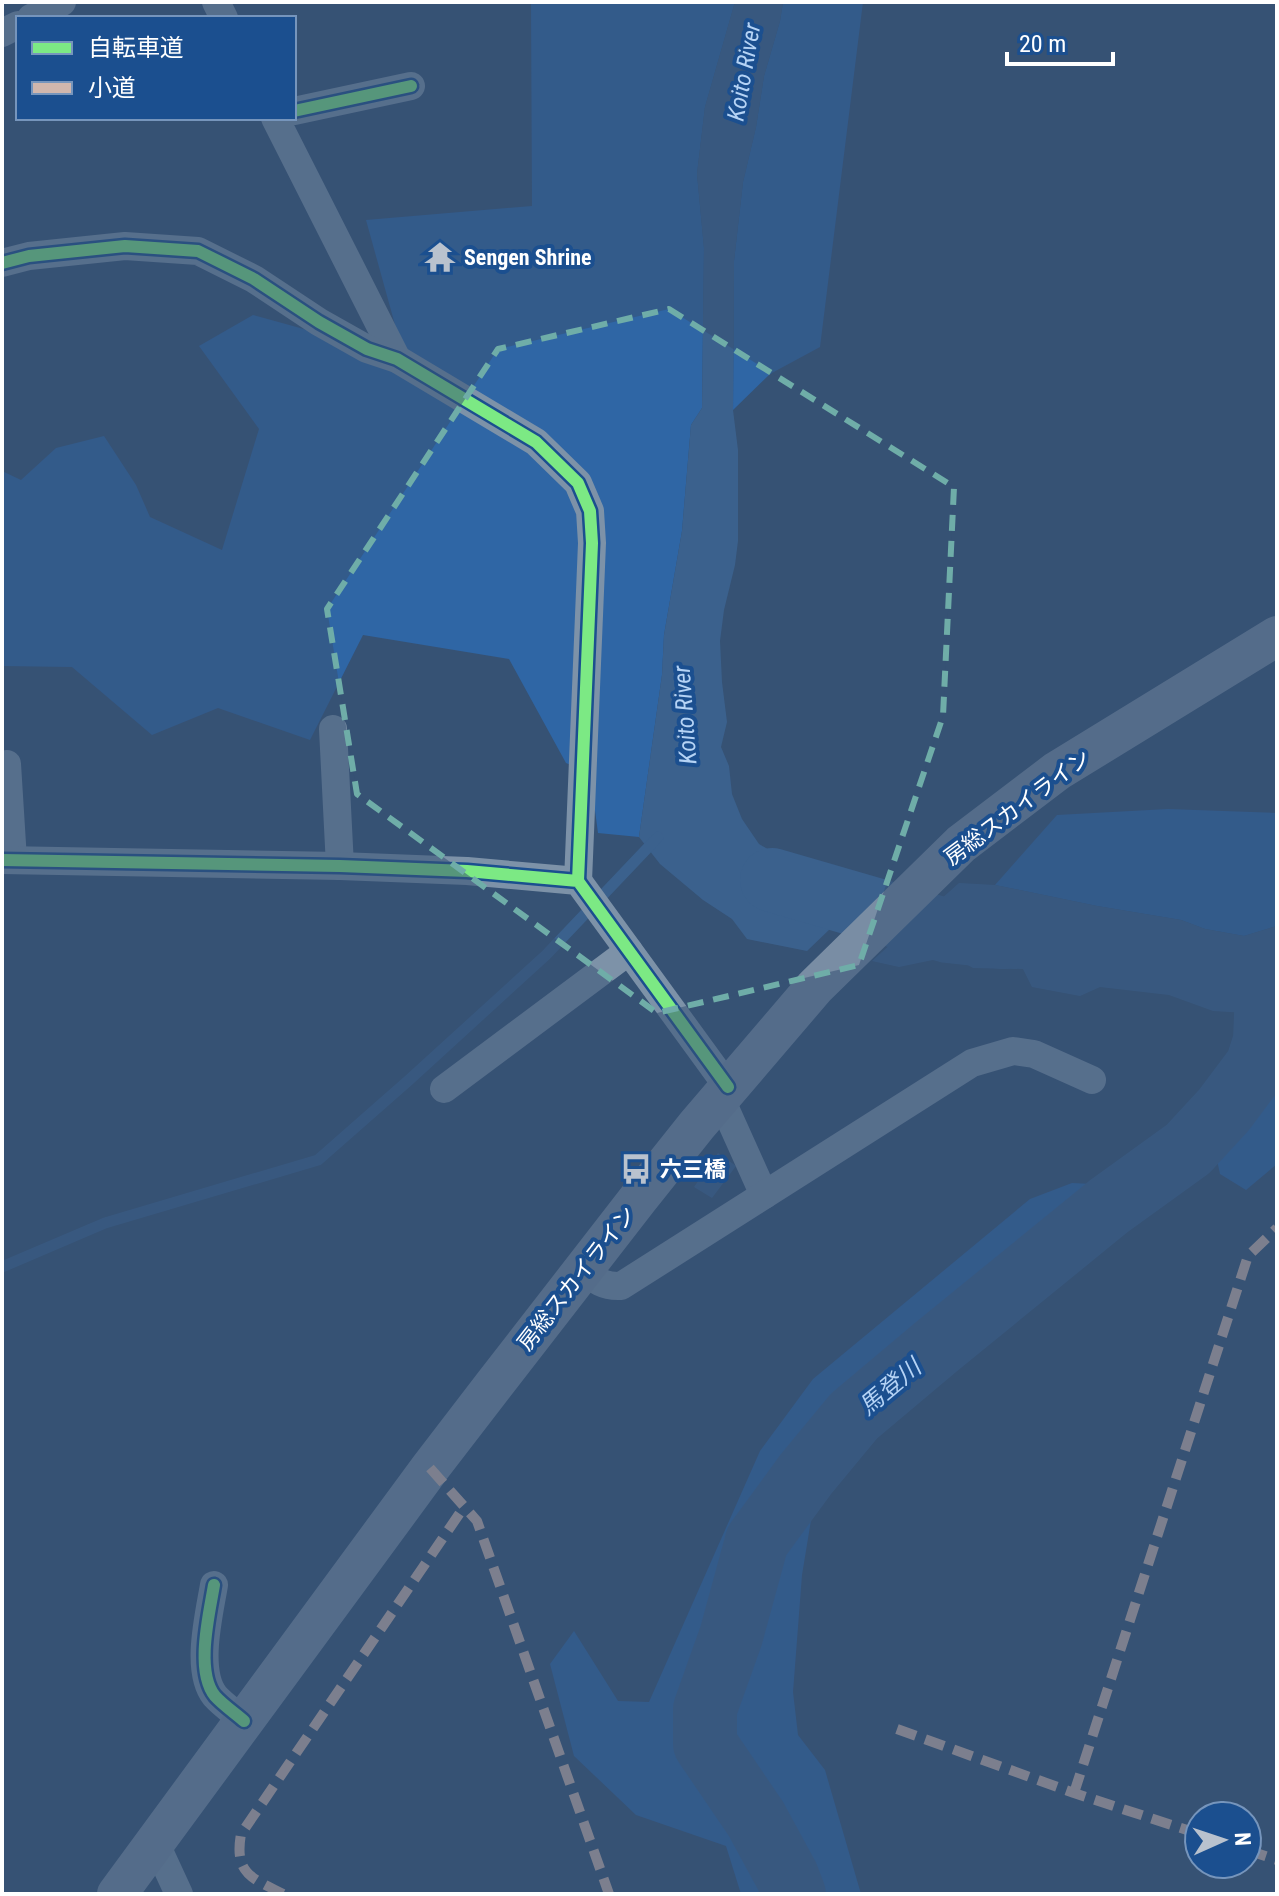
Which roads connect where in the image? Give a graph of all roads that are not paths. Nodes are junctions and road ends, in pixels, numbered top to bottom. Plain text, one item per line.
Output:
1 (62, 2) edge
2 (35, 16) edge
3 (411, 86) dead end
4 (296, 111) edge
5 (276, 120) edge
6 (2, 263) edge
7 (397, 359) junction
8 (1277, 636) edge
9 (333, 729) dead end
10 (7, 764) dead end
11 (8, 860) edge
12 (340, 866) junction
13 (581, 885) junction
14 (626, 946) junction
15 (1092, 1080) dead end
16 (444, 1089) dead end
17 (724, 1092) junction
18 (764, 1195) junction
19 (583, 1270) junction
20 (214, 1585) dead end
21 (244, 1721) junction
22 (155, 1842) junction
23 (117, 1894) edge
24 (179, 1894) edge

1 - 2 street
3 - 4 street
5 - 7 street
6 - 7 street
7 - 13 street
8 - 17 main road, 房総スカイライン
9 - 12 street
10 - 11 street
11 - 12 street
12 - 13 street
13 - 14 street
14 - 16 street
14 - 17 street
15 - 18 street
17 - 18 street
17 - 19 main road, 房総スカイライン
18 - 19 street
19 - 21 main road, 房総スカイライン
20 - 21 street
21 - 22 main road, 房総スカイライン
22 - 23 main road, 房総スカイライン
22 - 24 street

